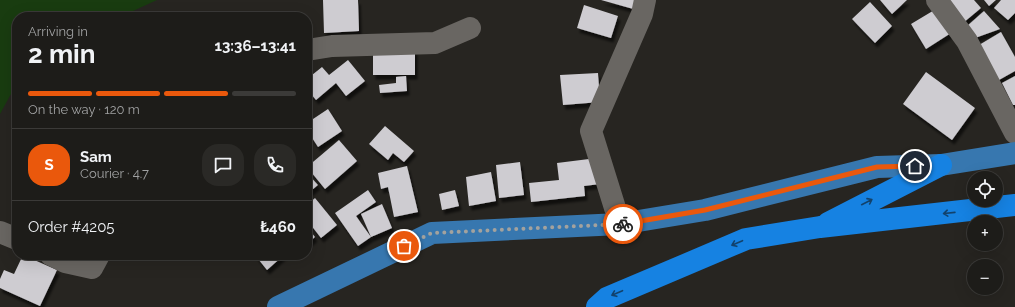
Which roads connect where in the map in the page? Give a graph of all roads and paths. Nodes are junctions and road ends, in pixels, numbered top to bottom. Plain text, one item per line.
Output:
1 (645, 0) edge
2 (937, 0) edge
3 (470, 28) dead end
4 (312, 49) edge
5 (1015, 133) edge
6 (1015, 153) edge
7 (941, 164) junction
8 (1015, 205) edge
9 (620, 224) junction
10 (820, 227) junction
11 (0, 232) edge
12 (12, 237) edge
13 (61, 260) edge
14 (97, 260) edge
15 (278, 307) edge
16 (597, 307) edge
17 (624, 307) edge

1 - 9 street
2 - 5 street
3 - 4 street
6 - 7 main road
7 - 9 main road
10 -> 7 highway
8 -> 10 highway
9 - 15 main road
10 -> 16 highway
10 - 17 highway
11 - 12 street
13 - 14 street

